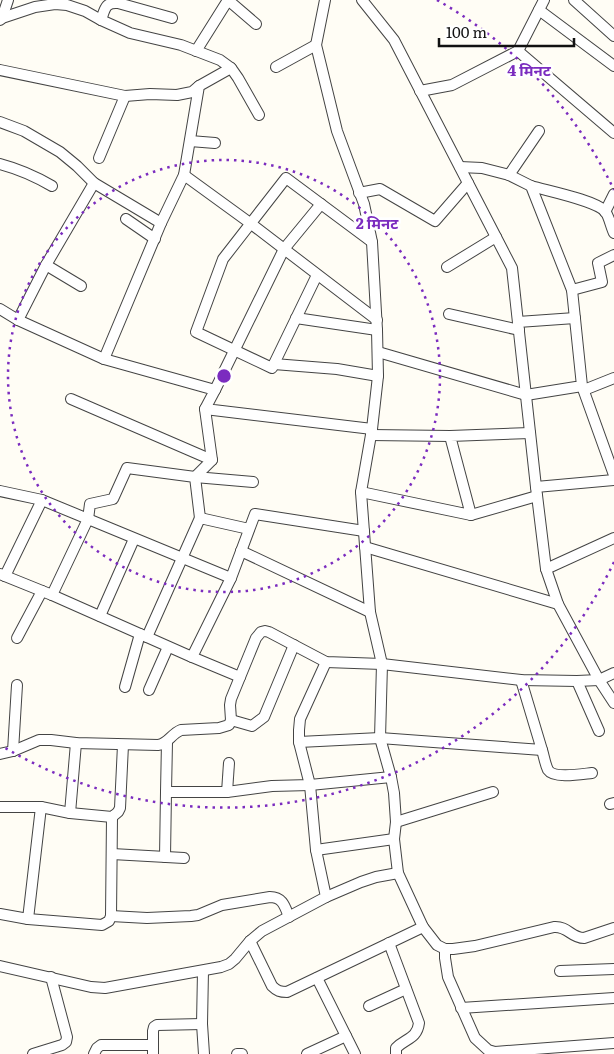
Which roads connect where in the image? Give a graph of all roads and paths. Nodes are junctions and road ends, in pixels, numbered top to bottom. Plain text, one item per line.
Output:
1 (8, 0) edge
2 (228, 0) edge
3 (325, 0) edge
4 (362, 0) edge
5 (544, 0) edge
6 (574, 0) edge
7 (133, 3) edge
8 (37, 4) edge
9 (539, 10) junction
10 (172, 18) dead end
11 (1, 19) edge
12 (101, 20) junction
13 (256, 24) dead end
14 (614, 36) edge
15 (316, 45) junction
16 (196, 51) junction
17 (518, 51) junction
18 (614, 66) edge
19 (276, 67) dead end
20 (231, 68) junction
21 (0, 70) edge
22 (199, 86) junction
23 (420, 91) junction
24 (125, 96) junction
25 (259, 115) dead end
26 (0, 122) edge
27 (539, 131) dead end
28 (614, 133) edge
29 (190, 141) junction
30 (215, 143) dead end
31 (99, 158) dead end
32 (0, 164) edge
33 (460, 167) junction
34 (184, 175) junction
35 (510, 175) junction
36 (94, 183) junction
37 (468, 183) junction
38 (52, 186) dead end
39 (531, 186) junction
40 (359, 192) junction
41 (614, 194) edge
42 (321, 204) junction
43 (605, 212) junction
44 (126, 219) dead end
45 (161, 223) junction
46 (250, 223) junction
47 (614, 233) edge
48 (496, 238) junction
49 (155, 239) junction
50 (372, 242) junction
51 (284, 249) junction
52 (614, 255) edge
53 (46, 264) junction
54 (447, 267) dead end
55 (317, 274) junction
56 (81, 286) dead end
57 (572, 290) junction
58 (0, 309) edge
59 (449, 314) dead end
60 (296, 318) junction
61 (575, 318) junction
62 (18, 320) junction
63 (377, 325) junction
64 (518, 326) junction
65 (234, 350) junction
66 (378, 352) junction
67 (104, 359) junction
68 (274, 364) junction
69 (378, 376) junction
70 (614, 378) edge
71 (583, 388) junction
72 (215, 390) junction
73 (526, 395) junction
74 (70, 399) dead end
75 (205, 409) junction
76 (371, 432) junction
77 (530, 433) junction
78 (450, 436) junction
79 (212, 460) junction
80 (195, 476) junction
81 (614, 476) edge
82 (614, 480) edge
83 (252, 482) dead end
84 (0, 491) edge
85 (361, 492) junction
86 (536, 492) junction
87 (42, 500) junction
88 (471, 516) junction
89 (200, 518) junction
90 (88, 519) junction
91 (249, 529) junction
92 (364, 531) junction
93 (134, 538) junction
94 (614, 538) edge
95 (365, 547) junction
96 (241, 551) junction
97 (182, 558) junction
98 (546, 569) junction
99 (3, 575) edge
100 (231, 578) junction
101 (42, 591) junction
102 (52, 595) junction
103 (558, 604) junction
104 (370, 612) junction
105 (100, 616) junction
106 (143, 636) junction
107 (17, 638) dead end
108 (294, 645) junction
109 (168, 647) junction
110 (192, 658) junction
111 (326, 662) junction
112 (382, 664) junction
113 (614, 673) edge
114 (240, 677) junction
115 (521, 680) junction
116 (599, 680) junction
117 (577, 681) junction
118 (17, 685) dead end
119 (125, 687) dead end
120 (149, 690) dead end
121 (614, 703) edge
122 (231, 720) junction
123 (599, 731) dead end
124 (380, 738) junction
125 (167, 742) junction
126 (299, 742) junction
127 (76, 743) junction
128 (123, 745) junction
129 (542, 750) junction
130 (13, 751) junction
131 (0, 754) edge
132 (229, 763) dead end
133 (592, 773) dead end
134 (391, 777) junction
135 (310, 785) junction
136 (166, 792) junction
137 (227, 792) junction
138 (493, 792) dead end
139 (0, 807) edge
140 (41, 807) junction
141 (70, 813) junction
142 (112, 817) junction
143 (396, 822) junction
144 (394, 839) junction
145 (316, 850) junction
146 (112, 854) junction
147 (165, 857) junction
148 (184, 858) dead end
149 (398, 873) junction
150 (326, 897) junction
151 (0, 914) edge
152 (111, 916) junction
153 (289, 917) junction
154 (28, 919) junction
155 (423, 927) junction
156 (614, 928) edge
157 (250, 941) junction
158 (389, 944) junction
159 (445, 949) junction
160 (0, 966) edge
161 (614, 969) edge
162 (203, 971) junction
163 (560, 971) dead end
164 (50, 978) junction
165 (317, 978) junction
166 (406, 989) junction
167 (614, 998) edge
168 (369, 1006) dead end
169 (461, 1008) junction
170 (202, 1024) junction
171 (346, 1036) junction
172 (614, 1043) edge
173 (153, 1049) edge
174 (525, 1052) edge
175 (33, 1054) edge
176 (94, 1054) edge
177 (204, 1054) edge
178 (238, 1054) edge
179 (242, 1054) edge
180 (307, 1054) edge
181 (355, 1054) edge
182 (396, 1054) edge

1 - 11 street
2 - 13 street
2 - 16 street
3 - 15 street
4 - 23 street
5 - 9 street
6 - 14 street
7 - 10 street
7 - 12 street
8 - 11 street
8 - 12 street
9 - 17 street
9 - 18 street
12 - 16 street
15 - 19 street
15 - 40 street
16 - 20 street
17 - 23 street
17 - 28 street
20 - 22 street
20 - 25 street
21 - 24 street
22 - 24 street
22 - 29 street
23 - 33 street
24 - 31 street
26 - 36 street
27 - 35 street
29 - 30 street
29 - 34 street
32 - 38 street
33 - 35 street
33 - 37 street
34 - 45 street
34 - 46 street
35 - 39 street
36 - 45 street
36 - 53 street
37 - 40 street
37 - 48 street
39 - 43 street
39 - 57 street
40 - 50 street
41 - 43 street
42 - 46 street
42 - 50 street
42 - 51 street
43 - 47 street
44 - 49 street
45 - 49 street
46 - 51 street
46 - 65 street
48 - 54 street
48 - 64 street
49 - 67 street
50 - 63 street
51 - 55 street
51 - 65 street
52 - 57 street
53 - 56 street
53 - 62 street
55 - 60 street
55 - 63 street
57 - 61 street
58 - 62 street
59 - 64 street
60 - 63 street
60 - 68 street
61 - 64 street
61 - 71 street
62 - 67 street
63 - 66 street
64 - 73 street
65 - 68 street
65 - 72 street
66 - 69 street
66 - 73 street
67 - 72 street
68 - 69 street
69 - 76 street
70 - 71 street
71 - 73 street
71 - 81 street
72 - 75 street
73 - 77 street
74 - 79 street
75 - 76 street
75 - 79 street
76 - 78 street
76 - 85 street
77 - 78 street
77 - 86 street
78 - 88 street
79 - 80 street
80 - 83 street
80 - 89 street
80 - 90 street
82 - 86 street
84 - 87 street
85 - 88 street
85 - 92 street
86 - 88 street
86 - 98 street
87 - 90 street
87 - 99 street
89 - 91 street
89 - 97 street
90 - 93 street
90 - 102 street
91 - 92 street
91 - 96 street
92 - 95 street
93 - 97 street
93 - 105 street
94 - 98 street
95 - 103 street
95 - 104 street
96 - 100 street
96 - 104 street
97 - 100 street
97 - 106 street
98 - 103 street
99 - 101 street
100 - 110 street
101 - 102 street
101 - 107 street
102 - 105 street
103 - 116 street
104 - 112 street
105 - 106 street
106 - 109 street
106 - 119 street
108 - 111 street
108 - 114 street
108 - 122 street
109 - 110 street
109 - 120 street
110 - 114 street
111 - 112 street
111 - 126 street
112 - 115 street
112 - 124 street
113 - 116 street
114 - 122 street
115 - 117 street
115 - 129 street
116 - 117 street
116 - 121 street
117 - 123 street
118 - 130 street
122 - 125 street
124 - 126 street
124 - 129 street
124 - 134 street
125 - 128 street
125 - 136 street
126 - 135 street
127 - 128 street
127 - 130 street
127 - 141 street
128 - 142 street
129 - 133 street
130 - 131 street
132 - 137 street
134 - 135 street
134 - 143 street
135 - 137 street
135 - 145 street
136 - 137 street
136 - 147 street
138 - 143 street
139 - 140 street
140 - 141 street
140 - 154 street
141 - 142 street
142 - 146 street
143 - 144 street
144 - 145 street
144 - 149 street
145 - 150 street
146 - 147 street
146 - 152 street
147 - 148 street
149 - 150 street
149 - 155 street
150 - 153 street
151 - 154 street
152 - 153 street
152 - 154 street
153 - 157 street
155 - 158 street
155 - 159 street
156 - 159 street
157 - 162 street
157 - 165 street
158 - 165 street
158 - 166 street
159 - 169 street
160 - 164 street
161 - 163 street
162 - 164 street
162 - 170 street
164 - 175 street
165 - 171 street
166 - 168 street
166 - 182 street
167 - 169 street
169 - 174 street
170 - 173 street
170 - 177 street
171 - 180 street
171 - 181 street
172 - 174 street
173 - 176 street
178 - 179 street

